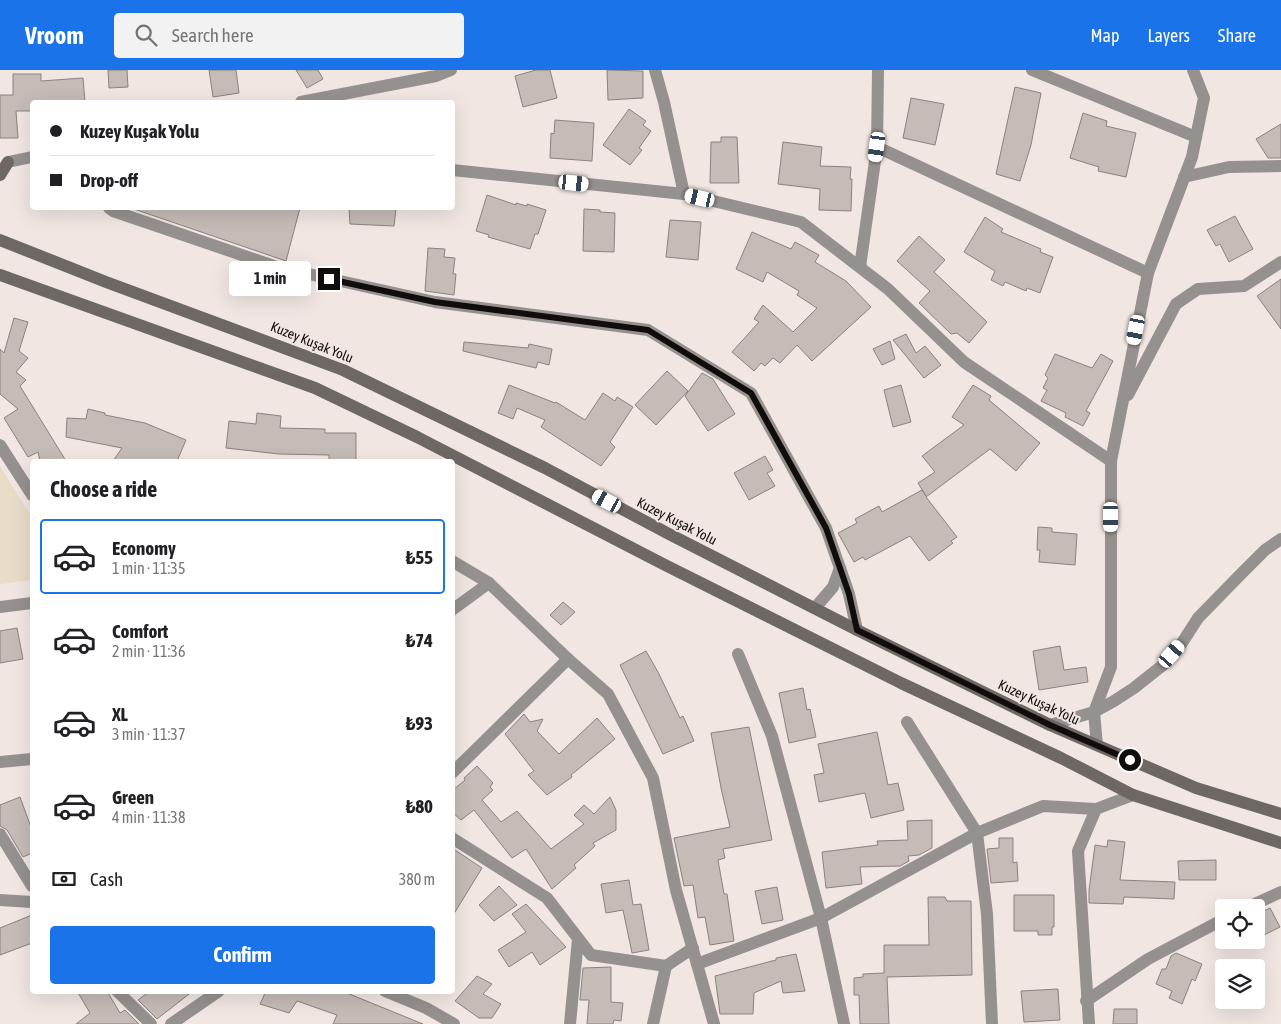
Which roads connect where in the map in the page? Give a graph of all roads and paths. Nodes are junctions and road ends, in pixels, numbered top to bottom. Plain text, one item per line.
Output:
1 (451, 70) edge
2 (656, 70) edge
3 (878, 70) edge
4 (1032, 70) edge
5 (1193, 70) edge
6 (332, 100) edge
7 (1196, 137) junction
8 (877, 147) junction
9 (30, 157) edge
10 (3, 164) edge
11 (1281, 166) edge
12 (455, 170) edge
13 (0, 174) edge
14 (1184, 177) junction
15 (684, 194) junction
16 (112, 210) edge
17 (0, 240) edge
18 (1281, 262) edge
19 (860, 267) junction
20 (1148, 273) junction
21 (0, 275) edge
22 (1121, 407) junction
23 (0, 445) edge
24 (1111, 461) junction
25 (30, 492) edge
26 (1281, 539) edge
27 (455, 564) edge
28 (840, 568) junction
29 (489, 583) junction
30 (30, 603) edge
31 (0, 607) edge
32 (455, 608) edge
33 (815, 608) junction
34 (857, 630) junction
35 (738, 654) dead end
36 (568, 659) junction
37 (1094, 712) junction
38 (907, 722) dead end
39 (1050, 725) junction
40 (1097, 745) junction
41 (30, 758) edge
42 (0, 762) edge
43 (455, 770) edge
44 (1132, 795) junction
45 (1096, 809) junction
46 (1281, 814) edge
47 (977, 833) junction
48 (0, 834) edge
49 (455, 840) edge
50 (1281, 843) edge
51 (30, 883) edge
52 (1281, 892) edge
53 (1265, 899) edge
54 (0, 900) edge
55 (30, 902) edge
56 (821, 918) junction
57 (1215, 924) edge
58 (578, 939) junction
59 (693, 948) junction
60 (697, 964) junction
61 (666, 966) junction
62 (120, 994) edge
63 (215, 994) edge
64 (392, 994) edge
65 (1086, 1001) junction
66 (150, 1024) edge
67 (171, 1024) edge
68 (454, 1024) edge
69 (570, 1024) edge
70 (653, 1024) edge
71 (714, 1024) edge
72 (844, 1024) edge
73 (992, 1024) edge
74 (1088, 1024) edge

1 - 6 street
2 - 15 street
3 - 8 street
4 - 7 street
5 - 7 street
7 - 14 street
8 - 19 street
8 - 20 street
9 - 10 street
10 - 13 main road
11 - 14 street
12 - 15 street
14 - 20 street
15 - 19 street
16 - 28 street
17 - 33 main road, Kuzey Kuşak Yolu
18 - 22 street
19 - 24 street
20 - 22 street
21 - 44 main road
22 - 24 street
23 - 25 street
24 - 37 street
26 - 37 street
27 - 29 street
28 - 33 street
28 - 34 street
29 - 32 street
29 - 36 street
30 - 31 street
33 - 34 main road, Kuzey Kuşak Yolu
34 - 39 main road, Kuzey Kuşak Yolu
35 - 56 street
36 - 43 street
36 - 59 street
37 - 39 street
37 - 40 street
38 - 47 street
39 - 40 main road, Kuzey Kuşak Yolu
40 - 46 main road, Kuzey Kuşak Yolu
41 - 42 street
44 - 45 street
44 - 50 main road
45 - 47 street
45 - 65 street
47 - 56 street
47 - 73 street
48 - 51 street
49 - 58 street
52 - 53 street
54 - 55 street
56 - 60 street
56 - 72 street
57 - 65 street
58 - 61 street
58 - 69 street
59 - 60 street
59 - 61 street
60 - 71 street
61 - 70 street
62 - 66 street
63 - 67 street
64 - 68 street
65 - 74 street

